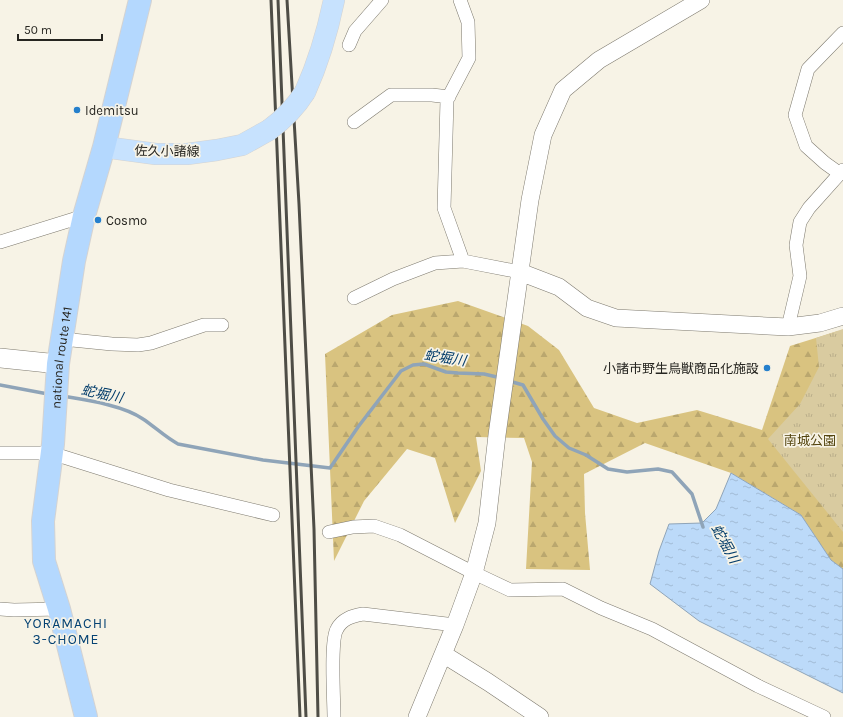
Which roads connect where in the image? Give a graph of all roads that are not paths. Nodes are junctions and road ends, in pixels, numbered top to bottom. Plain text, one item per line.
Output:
1 (140, 0) edge
2 (334, 0) edge
3 (382, 0) edge
4 (460, 0) edge
5 (701, 0) edge
6 (843, 33) edge
7 (349, 46) dead end
8 (449, 97) junction
9 (354, 122) dead end
10 (104, 147) junction
11 (841, 171) edge
12 (84, 216) junction
13 (0, 242) edge
14 (463, 261) junction
15 (520, 272) junction
16 (354, 298) dead end
17 (843, 316) edge
18 (222, 325) dead end
19 (788, 327) junction
20 (62, 340) junction
21 (0, 358) edge
22 (58, 364) junction
23 (0, 453) edge
24 (51, 453) junction
25 (273, 516) dead end
26 (329, 532) dead end
27 (474, 573) junction
28 (0, 609) edge
29 (59, 609) junction
30 (455, 625) junction
31 (443, 654) junction
32 (86, 717) edge
33 (334, 717) edge
34 (417, 717) edge
35 (540, 717) edge
36 (824, 717) edge

1 - 10 highway, national route 141
2 - 10 main road, 佐久小諸線, bridge
3 - 7 street
4 - 8 street
5 - 15 street
6 - 11 street
8 - 9 street
8 - 14 street
10 - 12 highway, national route 141
11 - 19 street
12 - 13 street
12 - 20 highway, national route 141
14 - 15 street
14 - 16 street
15 - 19 street
15 - 27 street
17 - 19 street
18 - 20 street
20 - 22 highway, national route 141
21 - 22 main road
22 - 24 highway, national route 141
23 - 24 street
24 - 25 street
24 - 29 highway, national route 141
26 - 27 street
27 - 30 street
27 - 36 street
28 - 29 street
29 - 32 highway, national route 141
30 - 31 street
30 - 33 street
31 - 34 street
31 - 35 street

